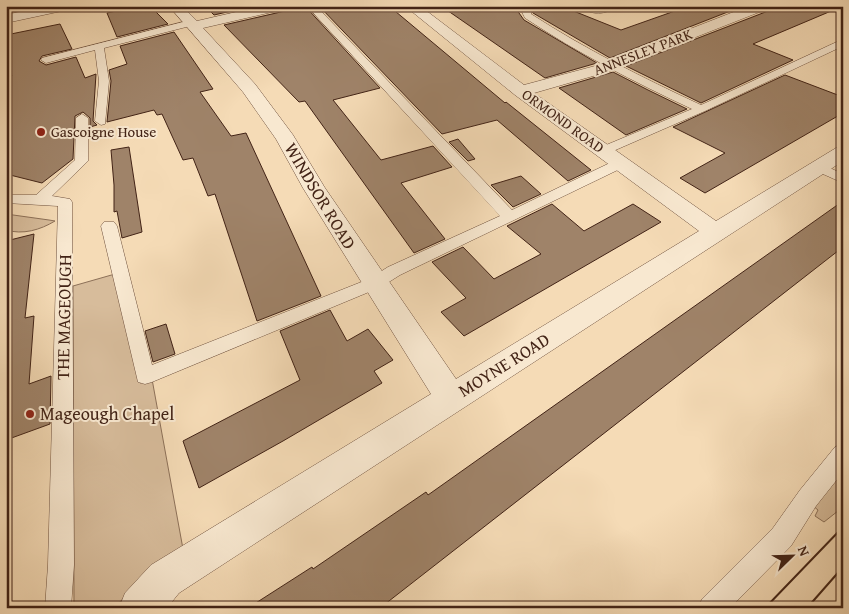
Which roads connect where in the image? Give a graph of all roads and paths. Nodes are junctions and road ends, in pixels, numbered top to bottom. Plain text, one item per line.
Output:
1 (66, 6) edge
2 (175, 6) edge
3 (280, 6) edge
4 (312, 6) edge
5 (410, 6) edge
6 (587, 6) edge
7 (610, 6) edge
8 (762, 6) edge
9 (527, 9) edge
10 (6, 19) edge
11 (192, 24) junction
12 (843, 42) edge
13 (99, 46) junction
14 (46, 60) dead end
15 (611, 66) junction
16 (521, 91) junction
17 (701, 109) junction
18 (82, 118) dead end
19 (101, 121) dead end
20 (604, 151) junction
21 (621, 163) junction
22 (835, 166) edge
23 (6, 198) edge
24 (40, 198) junction
25 (510, 217) junction
26 (109, 226) dead end
27 (717, 233) junction
28 (375, 283) junction
29 (452, 397) junction
30 (843, 454) edge
31 (153, 593) edge
32 (58, 608) edge
33 (711, 608) edge

1 - 10 street
2 - 11 street, WINDSOR ROAD
3 - 11 street
4 - 25 lane
5 - 16 street, ORMOND ROAD
6 - 7 street
8 - 15 street, ANNESLEY PARK
9 - 15 lane
11 - 13 lane
11 - 28 street, WINDSOR ROAD
12 - 17 lane
13 - 14 lane
13 - 19 lane
15 - 16 street, ANNESLEY PARK
15 - 17 lane
16 - 20 street, ORMOND ROAD
17 - 20 lane
18 - 24 lane
20 - 21 street, ORMOND ROAD
21 - 25 lane
21 - 27 street, ORMOND ROAD
22 - 27 street, MOYNE ROAD
23 - 24 lane, THE MAGEOUGH
24 - 32 lane, THE MAGEOUGH
25 - 28 lane
26 - 28 lane
27 - 29 street, MOYNE ROAD
28 - 29 street, WINDSOR ROAD
29 - 31 street, MOYNE ROAD
30 - 33 lane

